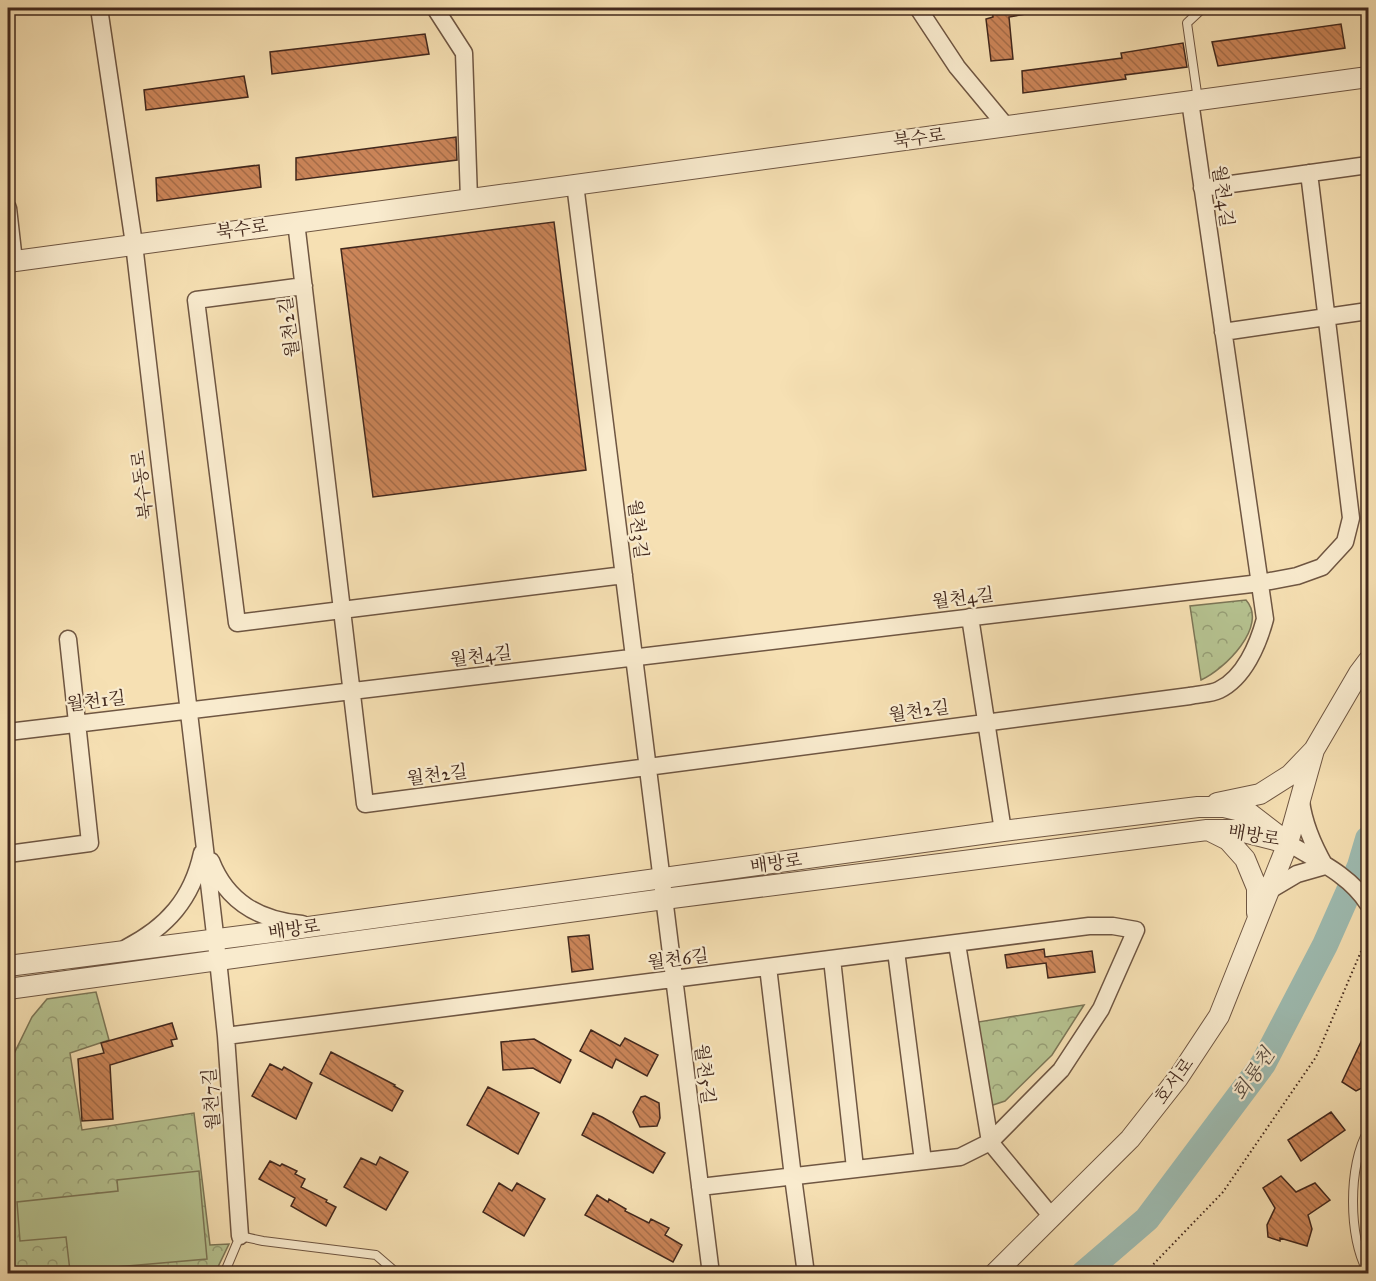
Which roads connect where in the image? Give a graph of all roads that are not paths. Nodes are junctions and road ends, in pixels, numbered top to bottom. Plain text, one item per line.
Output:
1 (99, 8) edge
2 (435, 8) edge
3 (918, 8) edge
4 (1203, 8) edge
5 (1368, 77) edge
6 (1194, 101) junction
7 (1006, 126) junction
8 (1368, 165) edge
9 (1309, 173) junction
10 (575, 184) junction
11 (1202, 188) junction
12 (469, 199) junction
13 (8, 208) edge
14 (296, 222) junction
15 (134, 244) junction
16 (11, 261) edge
17 (304, 286) junction
18 (1368, 311) edge
19 (1326, 317) junction
20 (1223, 332) junction
21 (624, 575) junction
22 (1260, 583) junction
23 (342, 610) junction
24 (970, 617) junction
25 (68, 639) dead end
26 (634, 657) junction
27 (1368, 661) edge
28 (352, 691) junction
29 (189, 710) junction
30 (986, 722) junction
31 (77, 723) junction
32 (8, 732) edge
33 (1314, 750) junction
34 (648, 767) junction
35 (1300, 799) junction
36 (1194, 808) junction
37 (1207, 830) junction
38 (1003, 831) junction
39 (204, 843) junction
40 (1288, 843) junction
41 (8, 854) edge
42 (1317, 856) junction
43 (662, 879) junction
44 (1270, 890) junction
45 (664, 899) junction
46 (1368, 904) edge
47 (1257, 923) junction
48 (318, 926) junction
49 (215, 939) junction
50 (957, 944) junction
51 (896, 951) junction
52 (119, 952) junction
53 (832, 959) junction
54 (218, 960) junction
55 (8, 966) edge
56 (768, 967) junction
57 (674, 979) junction
58 (8, 988) edge
59 (225, 1036) junction
60 (1368, 1131) edge
61 (990, 1142) junction
62 (922, 1161) junction
63 (855, 1168) junction
64 (793, 1177) junction
65 (700, 1187) junction
66 (1052, 1217) junction
67 (240, 1236) junction
68 (1368, 1272) edge
69 (224, 1274) edge
70 (398, 1274) edge
71 (711, 1274) edge
72 (806, 1274) edge
73 (994, 1274) edge

1 - 15 street, 북수동로
2 - 12 street
3 - 7 street
4 - 6 lane
5 - 6 street, 북수로
6 - 7 street, 북수로
6 - 11 street, 월천4길
7 - 10 street, 북수로
8 - 9 street
9 - 11 street
9 - 19 street
10 - 12 street, 북수로
10 - 21 street, 월천3길
11 - 20 street, 월천4길
12 - 14 street, 북수로
13 - 16 street, 북수로
14 - 15 street, 북수로
14 - 17 street, 월천2길
15 - 16 street, 북수로
15 - 29 street, 북수동로
17 - 23 street, 월천2길
17 - 23 street
18 - 19 street
19 - 20 street
19 - 22 street
20 - 22 street, 월천4길
21 - 23 street
21 - 26 street, 월천3길
22 - 24 street, 월천4길
22 - 30 street, 월천2길
23 - 28 street, 월천2길
24 - 26 street, 월천4길
24 - 30 street
25 - 31 street
26 - 28 street, 월천4길
26 - 34 street, 월천3길
27 - 33 street
28 - 29 street, 월천4길
28 - 34 street, 월천2길
29 - 31 street, 월천1길
29 - 39 street, 북수동로
30 - 34 street, 월천2길
30 - 38 street
31 - 32 street, 월천1길
31 - 41 street
33 - 35 street, 호서로
33 - 36 street
34 - 43 street, 월천3길
35 - 40 street, 호서로
35 - 42 street
36 - 38 street, 배방로
36 - 40 street, 배방로
37 - 40 street, 배방로
37 - 45 street, 배방로
37 - 47 street
38 - 43 street, 배방로
39 - 48 street
39 - 49 street, 북수동로
39 - 52 street
40 - 42 street
40 - 44 street, 호서로
42 - 44 street
42 - 46 street
43 - 45 street, 월천5길
43 - 48 street, 배방로
44 - 47 street, 호서로
45 - 54 street, 배방로
45 - 57 street, 월천5길
47 - 66 street, 호서로
48 - 49 street, 배방로
49 - 52 street, 배방로
49 - 54 street, 북수동로
50 - 51 street, 월천6길
50 - 61 street
50 - 61 street, 월천6길
51 - 53 street, 월천6길
51 - 62 street
52 - 55 street, 배방로
53 - 56 street, 월천6길
53 - 63 street
54 - 58 street, 배방로
54 - 59 street, 월천7길
56 - 57 street, 월천6길
56 - 64 street
57 - 59 street, 월천6길
57 - 65 street, 월천5길
59 - 67 street, 월천7길
60 - 68 lane
61 - 62 street
61 - 66 street
62 - 63 street
63 - 64 street
64 - 65 street
64 - 72 street
65 - 71 street, 월천5길
66 - 73 street, 호서로
67 - 69 lane
67 - 70 lane

